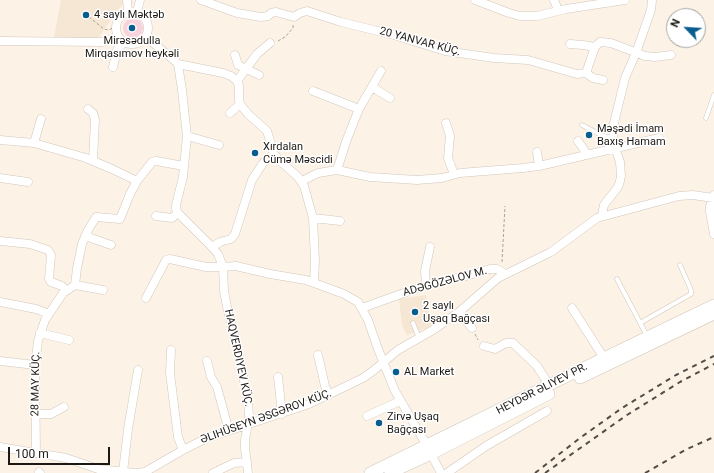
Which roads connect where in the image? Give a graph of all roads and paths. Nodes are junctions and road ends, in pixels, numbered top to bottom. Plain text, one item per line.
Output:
1 (127, 0) edge
2 (140, 0) edge
3 (203, 0) edge
4 (475, 0) edge
5 (554, 0) edge
6 (625, 0) edge
7 (652, 0) edge
8 (485, 2) edge
9 (558, 10) junction
10 (133, 12) junction
11 (89, 17) dead end
12 (294, 17) junction
13 (119, 35) junction
14 (146, 36) junction
15 (0, 41) edge
16 (270, 43) joint
17 (570, 44) dead end
18 (595, 47) junction
19 (636, 53) junction
20 (235, 55) dead end
21 (671, 55) dead end
22 (178, 64) junction
23 (113, 67) dead end
24 (245, 68) junction
25 (381, 71) dead end
26 (586, 73) junction
27 (259, 75) dead end
28 (603, 80) dead end
29 (237, 81) junction
30 (372, 86) junction
31 (313, 91) dead end
32 (714, 95) edge
33 (390, 98) dead end
34 (240, 104) junction
35 (88, 109) dead end
36 (358, 109) junction
37 (708, 110) junction
38 (714, 112) edge
39 (230, 113) dead end
40 (706, 118) dead end
41 (41, 119) dead end
42 (446, 123) dead end
43 (582, 125) dead end
44 (187, 136) junction
45 (612, 138) junction
46 (659, 138) dead end
47 (0, 140) edge
48 (578, 141) dead end
49 (34, 143) junction
50 (219, 145) dead end
51 (614, 148) junction
52 (537, 152) dead end
53 (274, 154) junction
54 (587, 154) junction
55 (93, 160) junction
56 (184, 166) junction
57 (538, 166) junction
58 (338, 170) junction
59 (454, 174) junction
60 (0, 178) edge
61 (302, 181) junction
62 (28, 182) dead end
63 (137, 182) junction
64 (713, 197) edge
65 (505, 206) dead end
66 (178, 213) junction
67 (602, 215) junction
68 (156, 216) dead end
69 (313, 218) junction
70 (340, 221) dead end
71 (714, 234) edge
72 (85, 236) junction
73 (0, 241) edge
74 (111, 245) dead end
75 (212, 247) junction
76 (430, 247) dead end
77 (680, 265) dead end
78 (223, 267) junction
79 (503, 272) junction
80 (617, 280) dead end
81 (314, 282) junction
82 (75, 285) junction
83 (426, 285) junction
84 (66, 290) junction
85 (103, 290) dead end
86 (146, 298) dead end
87 (0, 302) edge
88 (714, 305) edge
89 (362, 308) junction
90 (572, 308) dead end
91 (460, 312) junction
92 (49, 314) junction
93 (714, 314) edge
94 (413, 323) dead end
95 (640, 323) junction
96 (472, 328) joint
97 (40, 333) junction
98 (647, 337) junction
99 (419, 338) junction
100 (68, 340) dead end
101 (484, 346) joint
102 (171, 350) dead end
103 (318, 356) dead end
104 (604, 358) junction
105 (0, 361) edge
106 (207, 361) dead end
107 (383, 363) junction
108 (35, 365) junction
109 (138, 370) dead end
110 (278, 377) dead end
111 (549, 385) junction
112 (329, 395) junction
113 (400, 400) junction
114 (64, 407) dead end
115 (546, 411) dead end
116 (36, 414) junction
117 (282, 414) junction
118 (367, 416) dead end
119 (248, 425) junction
120 (229, 431) junction
121 (0, 448) edge
122 (183, 450) junction
123 (429, 450) junction
124 (36, 453) junction
125 (247, 462) junction
126 (90, 470) edge
127 (123, 472) junction
128 (213, 473) edge
129 (248, 473) edge
130 (370, 473) edge
131 (390, 473) edge
132 (441, 473) edge
133 (447, 473) edge

1 - 10 street
2 - 10 street
3 - 12 street, 20 YANVAR KÜÇ.
4 - 8 street
5 - 9 street
6 - 9 street
7 - 19 street
8 - 9 street
10 - 13 street
10 - 14 street
11 - 13 path
12 - 16 path
12 - 26 street, 20 YANVAR KÜÇ.
13 - 14 street
13 - 15 street
13 - 23 street
14 - 22 street
16 - 24 street
17 - 18 street
18 - 19 street
18 - 26 street
19 - 21 street
19 - 45 street
20 - 24 street
22 - 29 street
22 - 44 street
24 - 27 street
24 - 29 street
25 - 30 street
26 - 28 street, 20 YANVAR KÜÇ.
29 - 34 street
30 - 33 street
30 - 36 street
31 - 36 street
32 - 37 lane
34 - 39 street
34 - 53 street
35 - 55 street
36 - 58 street
37 - 38 lane
37 - 40 lane
41 - 49 street
42 - 59 street
43 - 45 lane
44 - 50 street
44 - 56 street
45 - 51 street
46 - 51 street
47 - 49 street
48 - 54 street
49 - 55 street
51 - 54 street
51 - 67 street
52 - 57 street
53 - 61 street
53 - 75 street
54 - 57 street
55 - 63 street
56 - 63 street
56 - 66 street
57 - 59 street
58 - 59 street
58 - 61 street
60 - 62 street
61 - 69 street
63 - 72 street
64 - 67 street
64 - 71 street
65 - 79 path
66 - 68 street
66 - 75 street
67 - 79 street, ƏLIHÜSEYN ƏSGƏROV KÜÇ.
69 - 70 street
69 - 81 street
72 - 74 street
72 - 82 street
73 - 84 street
75 - 78 street
76 - 83 street
77 - 95 lane
78 - 81 street
78 - 86 street
78 - 119 street, HAQVERDIYEV KÜÇ.
79 - 83 street, ADƏGÖZƏLOV M.
79 - 91 street, ƏLIHÜSEYN ƏSGƏROV KÜÇ.
80 - 95 lane
81 - 89 street
82 - 84 street, 28 MAY KÜÇ.
82 - 85 street
83 - 89 street, ADƏGÖZƏLOV M.
84 - 92 street, 28 MAY KÜÇ.
87 - 92 street
88 - 98 main road, HEYDƏR ƏLIYEV PR.
89 - 107 street
90 - 104 street
91 - 96 street
91 - 99 street, ƏLIHÜSEYN ƏSGƏROV KÜÇ.
92 - 97 street, 28 MAY KÜÇ.
93 - 123 main road, HEYDƏR ƏLIYEV PR.
94 - 99 lane
95 - 98 lane
96 - 101 path
97 - 100 street
97 - 108 street, 28 MAY KÜÇ.
98 - 104 main road, HEYDƏR ƏLIYEV PR.
99 - 107 street, ƏLIHÜSEYN ƏSGƏROV KÜÇ.
101 - 111 street
102 - 122 street
103 - 112 street
104 - 111 main road, HEYDƏR ƏLIYEV PR.
105 - 108 street
106 - 120 street
107 - 112 street, ƏLIHÜSEYN ƏSGƏROV KÜÇ.
107 - 113 street
108 - 116 street, 28 MAY KÜÇ.
109 - 127 street
110 - 117 street
111 - 123 main road, HEYDƏR ƏLIYEV PR.
112 - 117 street, ƏLIHÜSEYN ƏSGƏROV KÜÇ.
113 - 118 street
113 - 123 street
114 - 116 street
115 - 133 street
116 - 124 street, 28 MAY KÜÇ.
117 - 119 street, ƏLIHÜSEYN ƏSGƏROV KÜÇ.
119 - 120 street, ƏLIHÜSEYN ƏSGƏROV KÜÇ.
119 - 125 street, HAQVERDIYEV KÜÇ.
120 - 122 street, ƏLIHÜSEYN ƏSGƏROV KÜÇ.
121 - 124 street, ƏLIHÜSEYN ƏSGƏROV KÜÇ.
122 - 127 street, ƏLIHÜSEYN ƏSGƏROV KÜÇ.
123 - 130 main road, HEYDƏR ƏLIYEV PR.
123 - 131 main road, HEYDƏR ƏLIYEV PR.
123 - 132 street
124 - 126 street, ƏLIHÜSEYN ƏSGƏROV KÜÇ.
125 - 128 street
125 - 129 street, HAQVERDIYEV KÜÇ.
126 - 127 street, ƏLIHÜSEYN ƏSGƏROV KÜÇ.

